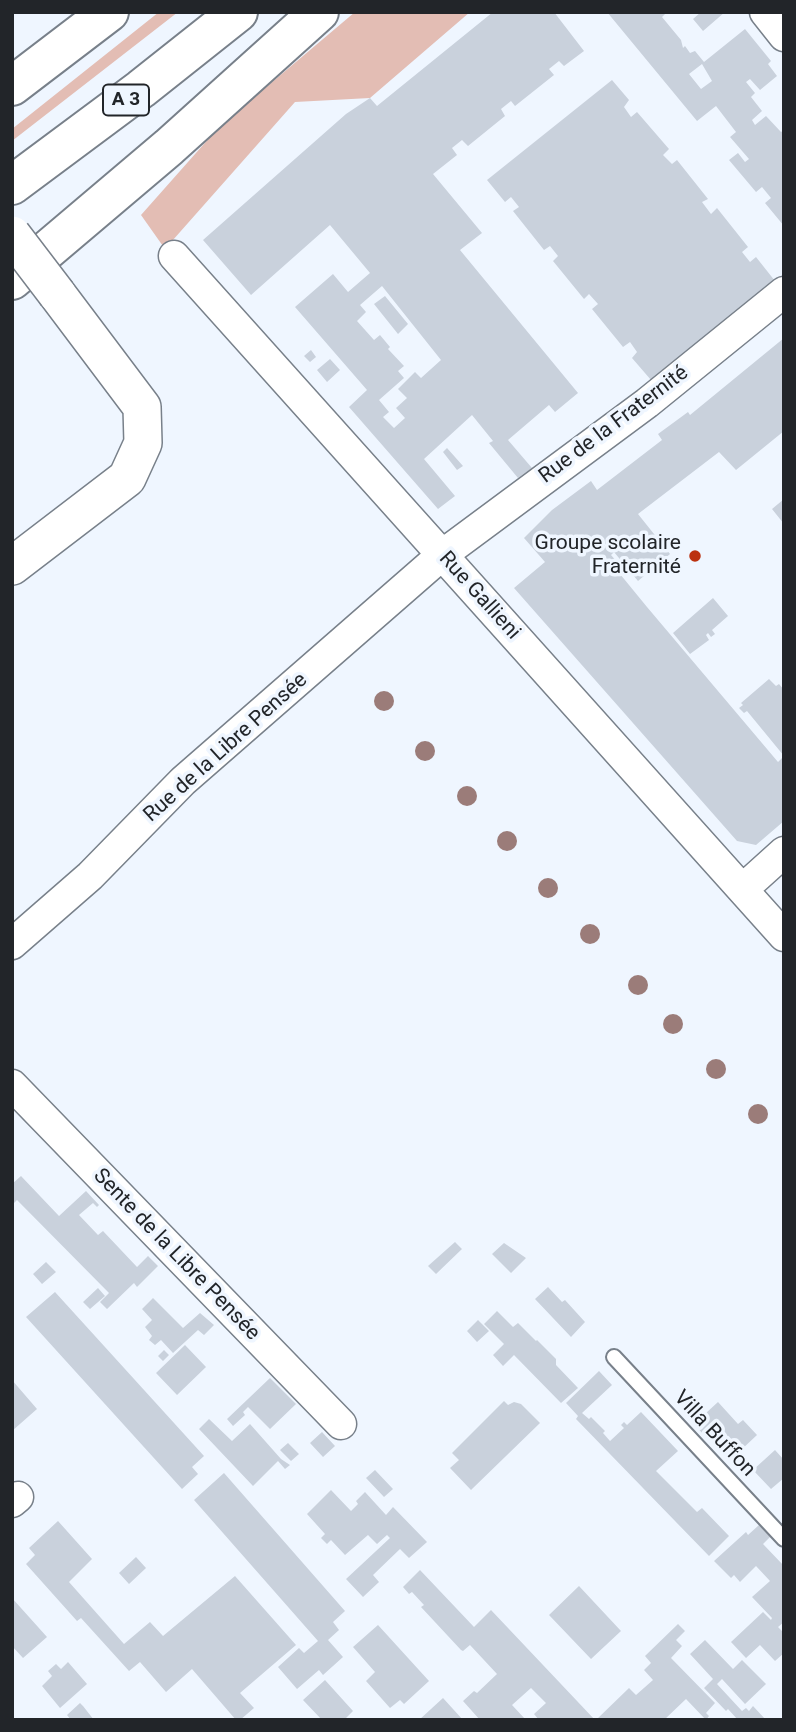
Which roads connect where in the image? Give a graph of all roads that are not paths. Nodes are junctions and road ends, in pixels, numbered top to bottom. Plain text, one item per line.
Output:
1 (109, 12) edge
2 (238, 12) edge
3 (319, 12) edge
4 (765, 12) edge
5 (784, 36) edge
6 (12, 86) edge
7 (12, 185) edge
8 (12, 235) edge
9 (174, 256) dead end
10 (12, 280) edge
11 (784, 292) edge
12 (442, 555) junction
13 (12, 565) edge
14 (784, 852) edge
15 (743, 889) junction
16 (784, 936) edge
17 (12, 944) edge
18 (12, 1085) edge
19 (614, 1357) dead end
20 (341, 1424) dead end
21 (784, 1539) edge

1 - 6 highway
2 - 7 highway, A 3
3 - 10 highway
4 - 5 street
8 - 13 street, bridge
9 - 12 street, Rue Gallieni
11 - 12 street, Rue de la Fraternité
12 - 15 street, Rue Gallieni
12 - 17 street, Rue de la Libre Pensée
14 - 15 street
15 - 16 street, Rue Gallieni
18 - 20 street, Sente de la Libre Pensée
19 - 21 lane, Villa Buffon

